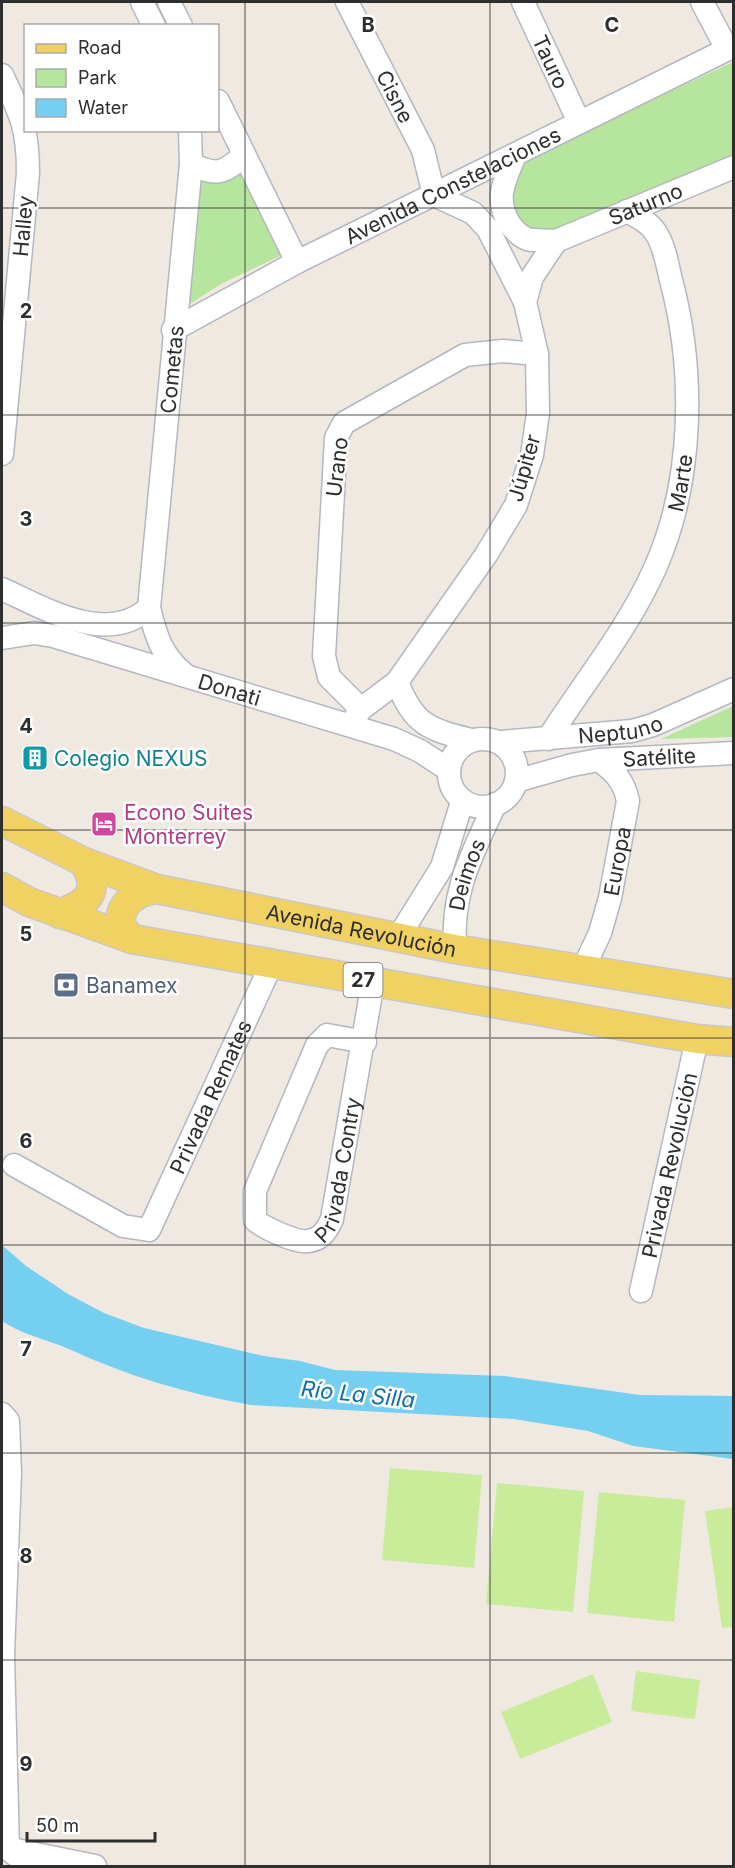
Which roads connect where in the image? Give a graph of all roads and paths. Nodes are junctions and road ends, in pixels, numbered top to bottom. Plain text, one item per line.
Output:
1 (142, 2) edge
2 (169, 2) edge
3 (347, 2) edge
4 (523, 2) edge
5 (702, 2) edge
6 (153, 24) edge
7 (180, 24) edge
8 (730, 47) edge
9 (2, 75) edge
10 (219, 103) edge
11 (579, 122) junction
12 (24, 124) edge
13 (26, 132) edge
14 (190, 132) edge
15 (244, 155) junction
16 (515, 155) junction
17 (191, 164) junction
18 (734, 167) edge
19 (435, 195) junction
20 (627, 211) junction
21 (556, 241) junction
22 (297, 262) junction
23 (525, 302) junction
24 (173, 330) junction
25 (537, 354) junction
26 (2, 454) edge
27 (2, 590) edge
28 (149, 608) junction
29 (2, 638) edge
30 (184, 674) junction
31 (397, 682) junction
32 (734, 689) edge
33 (356, 717) junction
34 (548, 739) junction
35 (471, 740) junction
36 (501, 742) junction
37 (734, 753) edge
38 (599, 760) junction
39 (449, 770) junction
40 (516, 781) junction
41 (462, 802) junction
42 (495, 804) junction
43 (2, 821) edge
44 (84, 862) junction
45 (2, 887) edge
46 (157, 889) junction
47 (60, 914) junction
48 (399, 936) junction
49 (132, 939) junction
50 (455, 949) junction
51 (272, 963) junction
52 (582, 971) junction
53 (373, 982) junction
54 (734, 994) edge
55 (697, 1039) junction
56 (364, 1042) junction
57 (734, 1042) edge
58 (14, 1164) dead end
59 (641, 1291) dead end
60 (2, 1414) edge
61 (5, 1848) edge
62 (30, 1866) edge
63 (95, 1866) edge

1 - 6 street
2 - 7 street
3 - 19 street, Cisne
4 - 11 street, Tauro
5 - 8 street
8 - 11 street, Avenida Constelaciones
9 - 12 street, Halley
10 - 15 street
11 - 16 street, Avenida Constelaciones
13 - 26 street, Halley
14 - 17 street, Cometas
15 - 17 street
15 - 22 street
16 - 19 street, Avenida Constelaciones
16 - 21 street, Saturno
17 - 24 street, Cometas
18 - 20 street, Saturno
19 - 22 street, Avenida Constelaciones
19 - 23 street, Júpiter
20 - 21 street, Saturno
20 - 34 street, Marte
21 - 23 street
22 - 24 street, Avenida Constelaciones
23 - 25 street, Júpiter
24 - 28 street, Cometas
25 - 31 street, Júpiter
25 - 33 street, Urano
27 - 28 street
28 - 30 street, Cometas
29 - 30 street, Donati
30 - 33 street, Donati
31 - 33 street, Júpiter
31 - 35 street
32 - 34 street, Neptuno
33 - 39 street, Donati
34 - 36 street, Neptuno
35 - 36 street
35 - 39 street
36 - 40 street
37 - 38 street, Satélite
38 - 40 street, Satélite
38 - 52 street, Europa
39 - 41 street
40 - 42 street
41 - 42 street
41 - 48 street, Deimos
42 - 50 street, Deimos
43 - 44 main road, Avenida Revolución / 27
44 - 46 main road, Avenida Revolución / 27
44 - 47 main road
45 - 47 main road, 27
46 - 48 main road, Avenida Revolución / 27
46 - 49 main road
47 - 49 main road, 27
48 - 50 main road, Avenida Revolución / 27
49 - 51 main road, 27
50 - 52 main road, Avenida Revolución / 27
51 - 53 main road, 27
51 - 58 street, Privada Remates
52 - 54 main road, Avenida Revolución / 27
53 - 55 main road, 27
53 - 56 street, Privada Contry
55 - 57 main road, 27
55 - 59 street, Privada Revolución
56 - 56 street, Privada Contry
60 - 61 street
61 - 62 street
61 - 63 street

